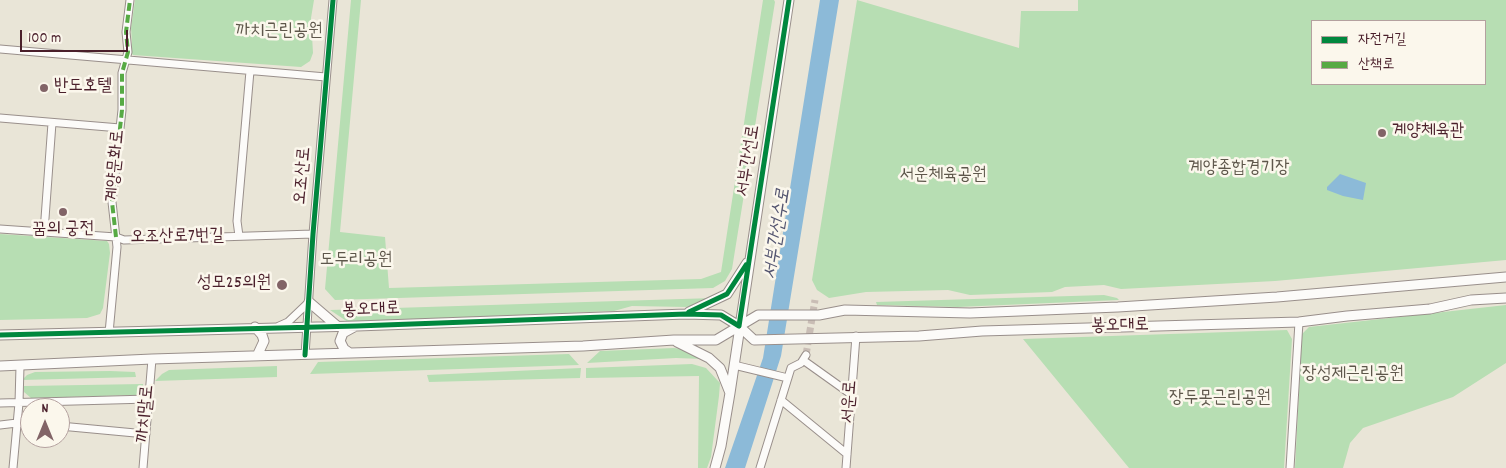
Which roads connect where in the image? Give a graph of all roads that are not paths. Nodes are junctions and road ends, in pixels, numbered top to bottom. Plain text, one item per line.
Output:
1 (130, 0) edge
2 (333, 0) edge
3 (789, 0) edge
4 (0, 49) edge
5 (125, 61) junction
6 (250, 71) junction
7 (326, 77) junction
8 (0, 118) edge
9 (52, 123) junction
10 (120, 128) junction
11 (0, 229) edge
12 (44, 232) junction
13 (313, 234) junction
14 (239, 236) junction
15 (116, 238) junction
16 (750, 258) junction
17 (1506, 277) edge
18 (1506, 298) edge
19 (309, 302) junction
20 (686, 314) junction
21 (1299, 322) junction
22 (279, 326) junction
23 (307, 326) junction
24 (337, 326) junction
25 (357, 326) junction
26 (739, 326) junction
27 (255, 327) junction
28 (109, 333) junction
29 (0, 335) edge
30 (856, 336) junction
31 (674, 340) junction
32 (350, 354) junction
33 (305, 355) junction
34 (257, 356) junction
35 (152, 359) junction
36 (734, 365) junction
37 (0, 366) edge
38 (20, 366) junction
39 (785, 377) junction
40 (730, 393) junction
41 (852, 395) junction
42 (149, 399) junction
43 (781, 400) junction
44 (0, 403) edge
45 (19, 403) junction
46 (17, 423) junction
47 (20, 423) edge
48 (0, 425) edge
49 (70, 427) edge
50 (146, 434) junction
51 (847, 454) junction
52 (13, 468) edge
53 (18, 468) edge
54 (143, 468) edge
55 (715, 468) edge
56 (760, 468) edge
57 (846, 468) edge
58 (1290, 468) edge

1 - 5 street, 계양문화로
2 - 7 street, 오조산로
3 - 16 main road, 서부간선로
4 - 5 street
5 - 6 street
5 - 10 street, 계양문화로
6 - 7 street
6 - 14 street, 오조산로7번길
7 - 13 street, 오조산로
8 - 9 street
9 - 10 street
9 - 12 street
10 - 15 street, 계양문화로
11 - 12 street, 오조산로7번길
12 - 15 street, 오조산로7번길
13 - 14 street, 오조산로7번길
13 - 19 street, 오조산로
14 - 15 street, 오조산로7번길
15 - 28 street, 계양문화로
16 - 20 main road
16 - 26 main road, 서부간선로
17 - 26 main road, 봉오대로
18 - 21 main road, 봉오대로
19 - 22 street
19 - 23 street, 오조산로
19 - 24 main road
20 - 25 main road, 봉오대로
20 - 26 main road, 봉오대로
21 - 30 main road, 봉오대로
21 - 58 street
22 - 23 main road, 봉오대로
22 - 27 main road, 봉오대로
23 - 24 main road, 봉오대로
23 - 33 street, 오조산로
24 - 25 main road, 봉오대로
25 - 32 main road
26 - 30 main road, 봉오대로
26 - 31 main road, 봉오대로
26 - 36 main road, 서부간선로
27 - 28 main road, 봉오대로
27 - 34 main road
28 - 29 main road, 봉오대로
30 - 41 street, 서운로
31 - 32 main road, 봉오대로
31 - 40 main road
32 - 33 main road, 봉오대로
33 - 34 main road, 봉오대로
34 - 35 main road, 봉오대로
35 - 38 main road, 봉오대로
35 - 42 street, 까치말로
36 - 39 street
36 - 40 main road, 서부간선로
37 - 38 main road, 봉오대로
38 - 45 street
39 - 41 street
39 - 43 street
40 - 55 main road, 서부간선로
41 - 51 street, 서운로
42 - 45 street
42 - 50 street, 까치말로
43 - 51 street
43 - 56 street
44 - 45 street
45 - 46 street
46 - 47 street
46 - 48 street
46 - 52 street
49 - 50 street
50 - 54 street, 까치말로
51 - 57 street, 서운로
52 - 53 street

